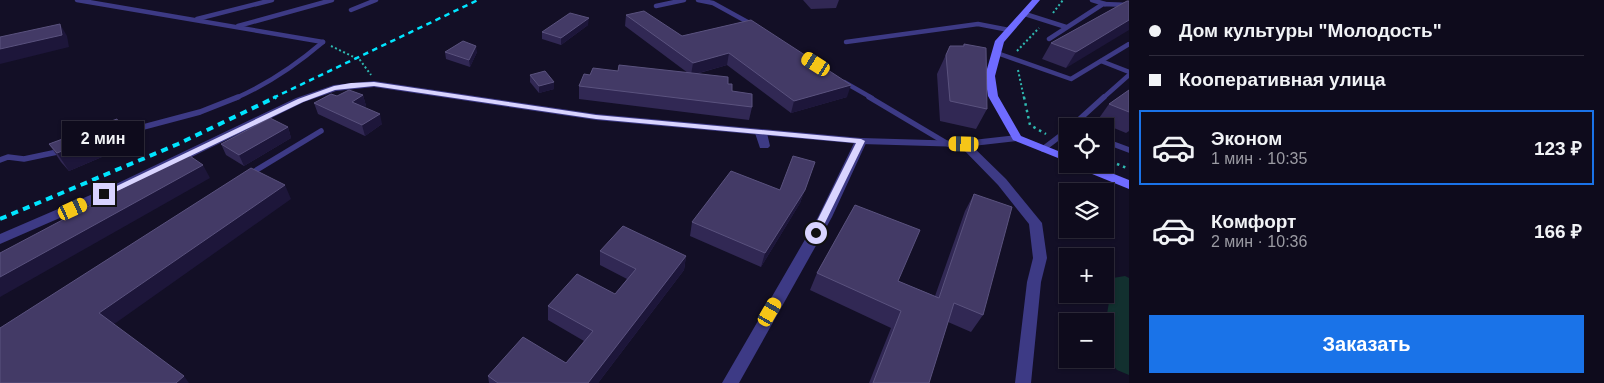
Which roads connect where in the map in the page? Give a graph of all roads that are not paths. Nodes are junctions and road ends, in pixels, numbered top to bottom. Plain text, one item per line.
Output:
1 (77, 0) edge
2 (272, 0) edge
3 (332, 0) edge
4 (376, 0) edge
5 (684, 0) edge
6 (698, 0) edge
7 (1036, 0) edge
8 (1092, 0) edge
9 (1103, 4) junction
10 (1129, 5) edge
11 (656, 6) dead end
12 (350, 10) dead end
13 (1129, 11) edge
14 (1025, 14) junction
15 (194, 20) junction
16 (234, 27) junction
17 (1066, 27) junction
18 (759, 29) edge
19 (1009, 30) junction
20 (1049, 39) dead end
21 (846, 42) dead end
22 (1129, 44) edge
23 (997, 53) junction
24 (1102, 61) junction
25 (1129, 73) edge
26 (842, 81) edge
27 (1081, 118) edge
28 (321, 131) dead end
29 (761, 133) junction
30 (106, 137) edge
31 (1059, 137) edge
32 (1017, 138) junction
33 (861, 141) junction
34 (948, 144) junction
35 (964, 144) junction
36 (1114, 144) edge
37 (764, 146) dead end
38 (1043, 148) junction
39 (71, 149) edge
40 (1129, 150) edge
41 (1059, 155) edge
42 (0, 160) edge
43 (1100, 173) edge
44 (246, 176) edge
45 (1129, 185) edge
46 (0, 239) edge
47 (730, 383) edge
48 (1023, 383) edge

1 - 15 lane
2 - 15 lane
3 - 16 lane
4 - 12 lane
5 - 11 lane
6 - 18 lane
7 - 14 main road
8 - 9 lane
9 - 10 lane
9 - 13 lane
9 - 17 lane
14 - 17 lane
14 - 19 main road
15 - 16 lane
16 - 30 lane
17 - 20 lane
19 - 21 lane
19 - 23 main road
22 - 24 lane
23 - 24 lane
23 - 32 main road
24 - 25 lane
25 - 27 lane
26 - 34 lane
28 - 44 lane
29 - 33 street
29 - 37 street
29 - 46 street
31 - 38 lane
32 - 35 street
32 - 38 main road
33 - 34 street
33 - 47 street
34 - 35 street
35 - 48 street
36 - 40 lane
38 - 41 main road
39 - 42 lane
43 - 45 main road

